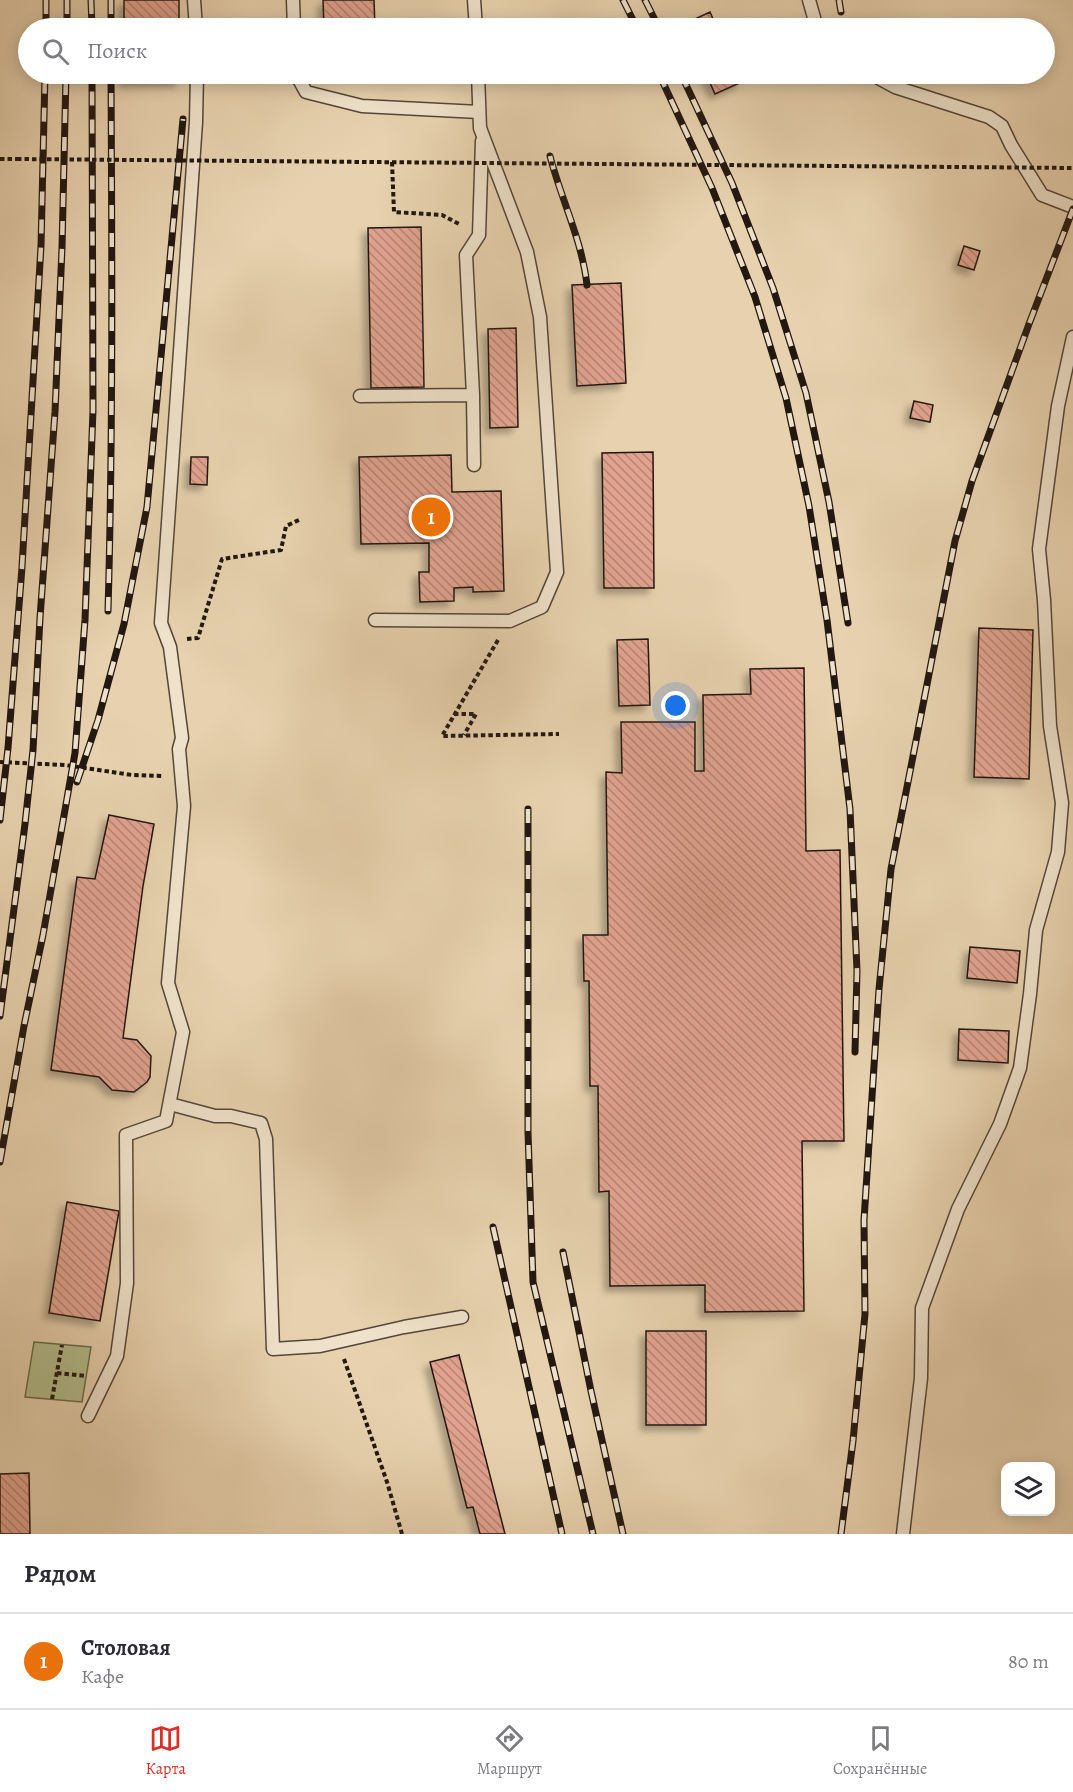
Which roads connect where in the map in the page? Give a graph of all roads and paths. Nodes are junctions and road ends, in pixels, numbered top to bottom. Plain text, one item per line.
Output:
1 (194, 0) edge
2 (294, 0) edge
3 (474, 0) edge
4 (808, 0) edge
5 (195, 18) edge
6 (294, 18) edge
7 (475, 18) edge
8 (814, 18) edge
9 (197, 84) edge
10 (302, 84) edge
11 (478, 84) edge
12 (890, 84) edge
13 (479, 112) junction
14 (482, 134) junction
15 (0, 159) edge
16 (392, 162) junction
17 (1073, 168) edge
18 (1073, 207) edge
19 (442, 215) dead end
20 (1073, 337) edge
21 (473, 394) junction
22 (360, 396) dead end
23 (474, 465) dead end
24 (299, 520) dead end
25 (375, 620) dead end
26 (498, 639) dead end
27 (170, 647) junction
28 (454, 714) junction
29 (559, 734) dead end
30 (464, 736) junction
31 (0, 762) edge
32 (166, 776) dead end
33 (170, 1104) junction
34 (462, 1317) dead end
35 (338, 1341) junction
36 (63, 1345) dead end
37 (57, 1373) junction
38 (86, 1376) dead end
39 (52, 1399) dead end
40 (88, 1416) dead end
41 (402, 1534) edge
42 (903, 1534) edge

1 - 5 lane
2 - 6 lane
3 - 7 lane
4 - 8 lane
9 - 27 lane
10 - 13 lane
11 - 13 lane
12 - 18 lane
13 - 14 lane
14 - 21 lane
14 - 25 lane
15 - 16 path, bridge
16 - 17 path, bridge
16 - 19 path
20 - 42 lane
21 - 22 lane
21 - 23 lane
24 - 27 path
26 - 28 path
27 - 33 lane
28 - 30 path
28 - 30 path
29 - 30 path
31 - 32 path
33 - 35 lane
33 - 40 lane
34 - 35 lane
35 - 41 path
36 - 37 path
37 - 38 path
37 - 39 path

